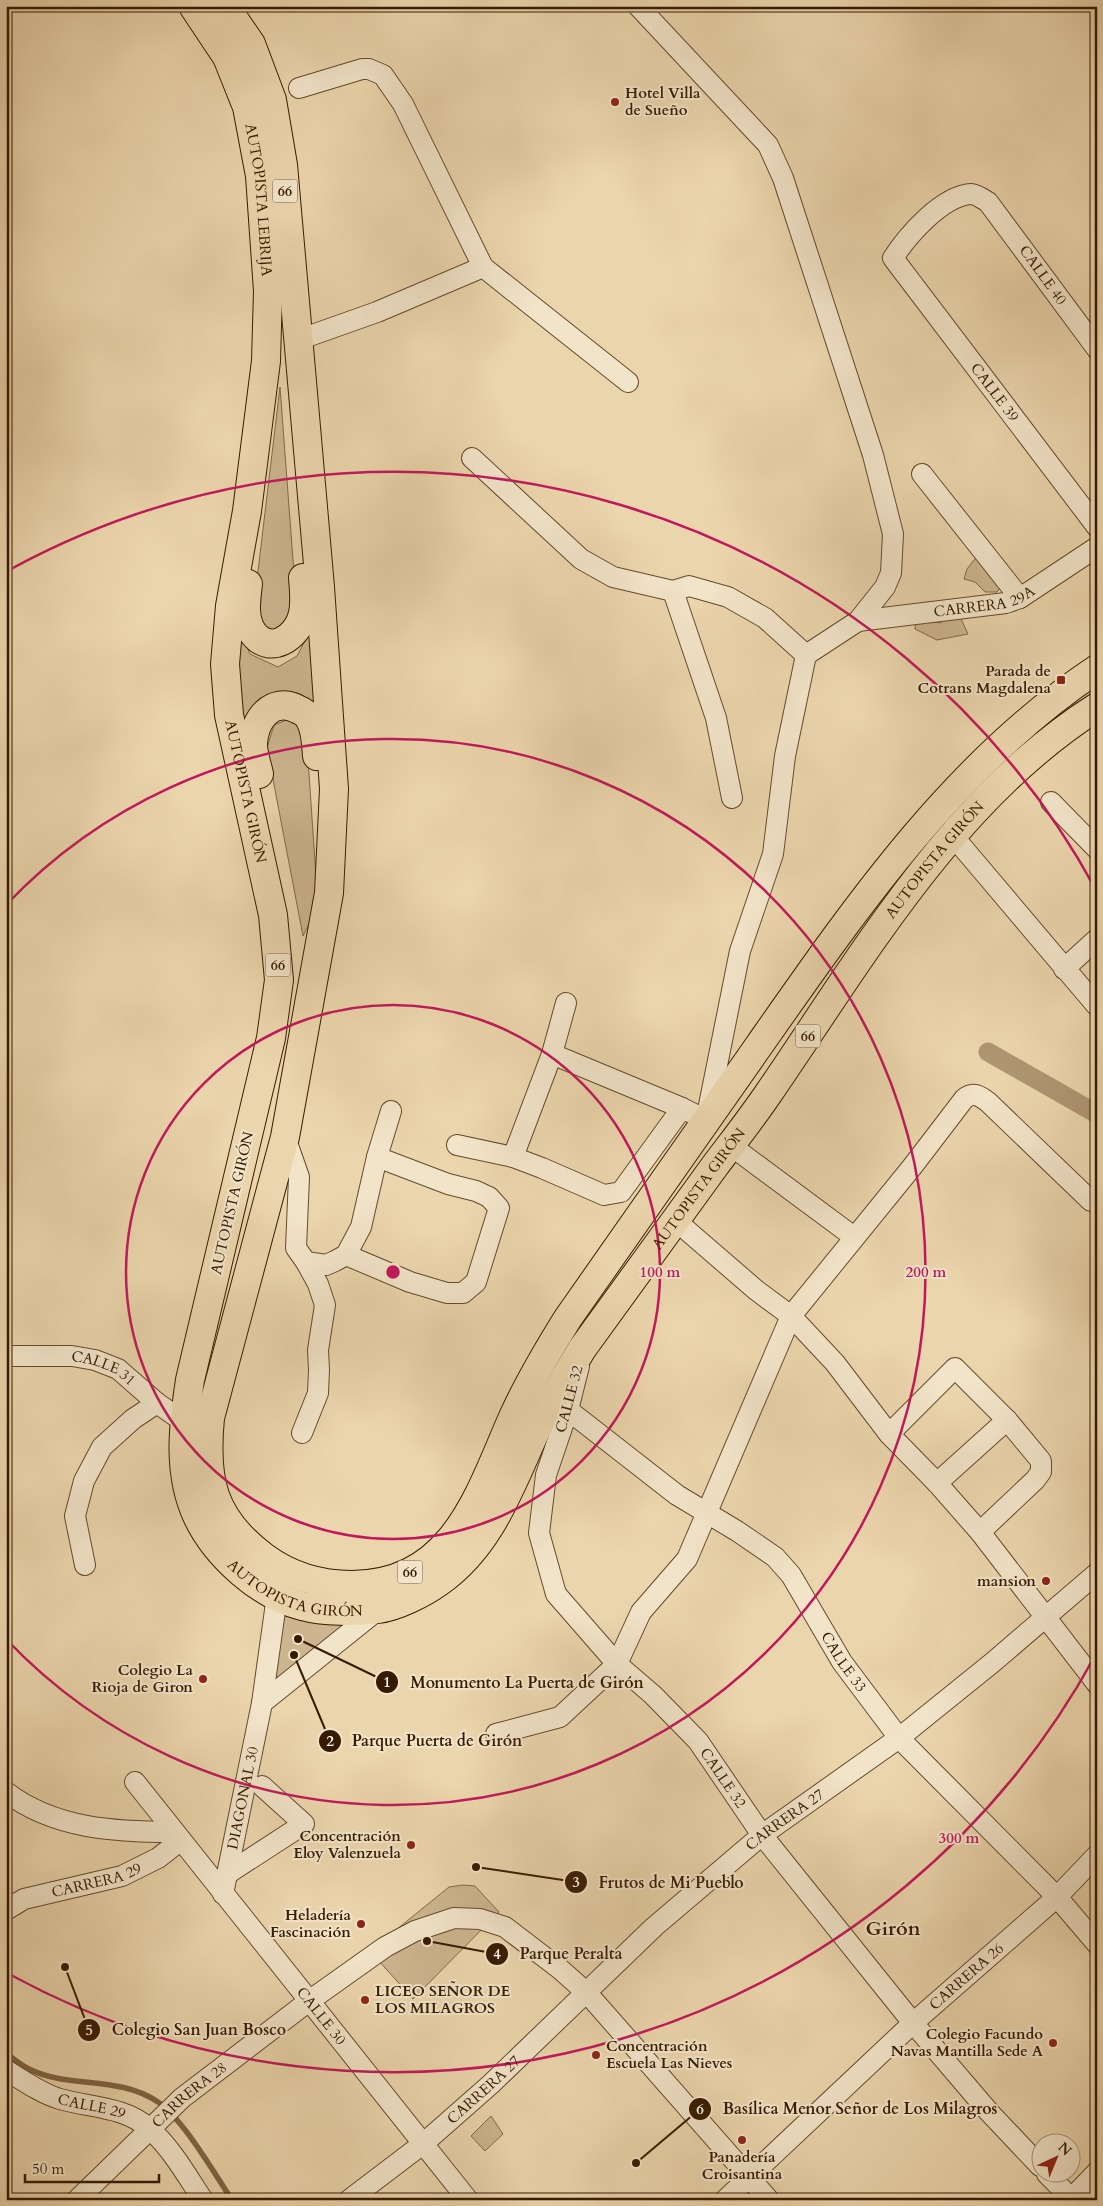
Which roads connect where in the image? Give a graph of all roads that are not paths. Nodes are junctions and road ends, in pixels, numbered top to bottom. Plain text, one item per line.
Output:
1 (194, 6) edge
2 (225, 6) edge
3 (638, 6) edge
4 (299, 88) dead end
5 (988, 202) joint
6 (483, 267) junction
7 (298, 340) junction
8 (1097, 349) edge
9 (628, 382) dead end
10 (303, 389) junction
11 (260, 407) junction
12 (472, 458) dead end
13 (922, 474) dead end
14 (1097, 527) edge
15 (1097, 547) edge
16 (673, 591) junction
17 (1020, 598) junction
18 (858, 621) junction
19 (806, 655) junction
20 (1097, 669) edge
21 (1097, 707) edge
22 (732, 798) dead end
23 (1051, 802) dead end
24 (953, 836) junction
25 (1097, 849) edge
26 (330, 873) junction
27 (1097, 939) edge
28 (1064, 969) junction
29 (279, 980) junction
30 (566, 1003) dead end
31 (1096, 1005) edge
32 (552, 1054) junction
33 (391, 1111) dead end
34 (694, 1114) junction
35 (285, 1137) junction
36 (730, 1144) junction
37 (457, 1145) dead end
38 (377, 1157) junction
39 (513, 1157) junction
40 (1091, 1201) dead end
41 (675, 1220) junction
42 (854, 1237) junction
43 (346, 1255) junction
44 (306, 1262) junction
45 (791, 1316) junction
46 (582, 1349) junction
47 (6, 1356) edge
48 (157, 1403) junction
49 (568, 1410) junction
50 (1007, 1420) junction
51 (184, 1422) junction
52 (302, 1433) dead end
53 (890, 1434) junction
54 (937, 1483) junction
55 (706, 1513) junction
56 (980, 1532) junction
57 (85, 1565) dead end
58 (1097, 1573) edge
59 (277, 1596) junction
60 (379, 1609) junction
61 (1045, 1617) junction
62 (1090, 1662) edge
63 (617, 1664) junction
64 (1097, 1684) edge
65 (262, 1703) junction
66 (496, 1734) dead end
67 (899, 1738) junction
68 (135, 1782) dead end
69 (262, 1786) dead end
70 (6, 1792) edge
71 (762, 1835) junction
72 (177, 1836) junction
73 (1097, 1855) edge
74 (227, 1874) junction
75 (223, 1894) junction
76 (1057, 1897) junction
77 (6, 1910) edge
78 (1097, 1944) edge
79 (587, 1993) junction
80 (309, 2001) junction
81 (913, 2023) junction
82 (6, 2070) edge
83 (154, 2123) junction
84 (424, 2143) junction
85 (1030, 2155) edge
86 (1097, 2172) edge
87 (748, 2176) junction
88 (1057, 2184) edge
89 (1071, 2199) edge
90 (77, 2200) edge
91 (204, 2200) edge
92 (349, 2200) edge
93 (468, 2200) edge
94 (725, 2200) edge
95 (769, 2200) edge

1 - 11 highway, AUTOPISTA LEBRIJA / 66
2 - 7 highway, AUTOPISTA LEBRIJA / 66
3 - 18 street
4 - 6 street
5 - 8 street, CALLE 40
5 - 14 street, CALLE 39
6 - 7 street
6 - 9 street
7 - 10 highway, AUTOPISTA LEBRIJA / 66
10 - 11 highway
10 - 26 highway, AUTOPISTA GIRÓN / 66
11 - 29 highway, AUTOPISTA GIRÓN / 66
12 - 16 street
13 - 17 street
15 - 17 street, CARRERA 29A
16 - 19 street
16 - 22 street
17 - 18 street, CARRERA 29A
18 - 19 street
19 - 34 street
20 - 34 highway, AUTOPISTA GIRÓN / 66
21 - 24 highway, AUTOPISTA GIRÓN / 66
23 - 25 street
24 - 28 street
24 - 36 highway, AUTOPISTA GIRÓN / 66
26 - 29 highway
26 - 35 highway, AUTOPISTA GIRÓN / 66
27 - 28 street
28 - 31 street
29 - 51 highway, AUTOPISTA GIRÓN / 66
30 - 32 street
32 - 34 street
32 - 39 street
33 - 38 street
34 - 35 highway, AUTOPISTA GIRÓN / 66
34 - 39 street
35 - 44 street
36 - 41 highway, AUTOPISTA GIRÓN / 66
36 - 42 street
37 - 39 street
38 - 43 street
38 - 43 street
40 - 42 street
41 - 45 street
41 - 46 highway, AUTOPISTA GIRÓN / 66
42 - 45 street
43 - 44 street
44 - 52 street
45 - 53 street
45 - 55 street
46 - 49 street, CALLE 32
46 - 60 highway, AUTOPISTA GIRÓN / 66
47 - 48 street, CALLE 31
48 - 51 street, CALLE 31
48 - 57 street
49 - 55 street, CALLE 33
49 - 63 street, CALLE 32
50 - 53 street
50 - 54 street
50 - 56 street
51 - 59 highway, AUTOPISTA GIRÓN / 66
53 - 54 street
54 - 56 street
55 - 63 street
55 - 67 street, CALLE 33
56 - 61 street
58 - 61 street, CARRERA 27
59 - 60 highway, AUTOPISTA GIRÓN / 66
59 - 65 street, DIAGONAL 30
60 - 65 street
61 - 62 street
61 - 67 street, CARRERA 27
62 - 64 street
63 - 66 street
63 - 71 street, CALLE 32
65 - 74 street, DIAGONAL 30
67 - 71 street, CARRERA 27
67 - 76 street, CALLE 33
68 - 72 street, CALLE 30
69 - 74 street
70 - 72 street
71 - 79 street, CARRERA 27
71 - 81 street, CALLE 32
72 - 75 street, CALLE 30
72 - 77 street, CARRERA 29
73 - 76 street, CARRERA 26
74 - 75 street, DIAGONAL 30
75 - 80 street, CALLE 30
76 - 78 street, CALLE 33
76 - 81 street, CARRERA 26
79 - 80 street, CARRERA 28
79 - 84 street, CARRERA 27
79 - 87 street
80 - 83 street, CARRERA 28
80 - 84 street, CALLE 30
81 - 85 street, CALLE 32
81 - 87 street, CARRERA 26
82 - 83 street, CALLE 29
83 - 90 street, CARRERA 28
83 - 91 street, CALLE 29
84 - 92 street, CARRERA 27
84 - 93 street, CALLE 30
86 - 89 street
87 - 94 street, CARRERA 26
87 - 95 street
88 - 89 street

